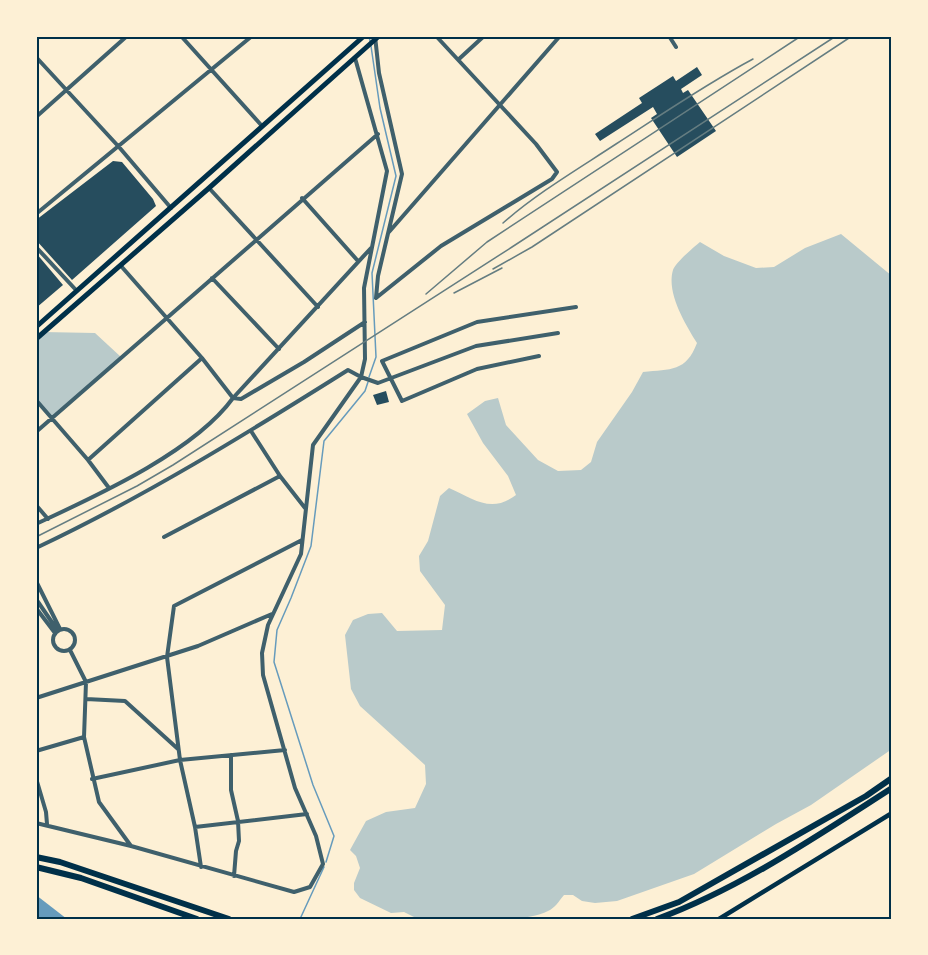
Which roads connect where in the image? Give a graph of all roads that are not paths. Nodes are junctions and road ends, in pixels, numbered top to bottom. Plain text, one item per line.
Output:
1 (127, 36) edge
2 (182, 36) edge
3 (252, 36) edge
4 (364, 36) edge
5 (436, 36) edge
6 (484, 36) edge
7 (560, 36) edge
8 (669, 36) edge
9 (375, 38) edge
10 (676, 46) dead end
11 (358, 56) junction
12 (36, 57) edge
13 (459, 59) junction
14 (211, 70) junction
15 (67, 90) junction
16 (500, 104) junction
17 (36, 117) edge
18 (262, 127) junction
19 (378, 134) junction
20 (119, 147) junction
21 (209, 188) junction
22 (302, 198) junction
23 (171, 209) junction
24 (36, 214) edge
25 (388, 232) junction
26 (257, 239) junction
27 (36, 247) edge
28 (372, 247) junction
29 (358, 261) junction
30 (121, 266) junction
31 (212, 278) junction
32 (76, 290) junction
33 (318, 307) junction
34 (576, 307) dead end
35 (166, 317) junction
36 (365, 322) junction
37 (36, 327) edge
38 (558, 333) dead end
39 (36, 339) edge
40 (279, 349) junction
41 (539, 356) dead end
42 (202, 358) junction
43 (362, 378) junction
44 (390, 378) junction
45 (233, 398) junction
46 (36, 400) edge
47 (52, 418) junction
48 (250, 431) junction
49 (36, 432) edge
50 (88, 460) junction
51 (280, 476) junction
52 (109, 488) junction
53 (36, 505) edge
54 (305, 508) junction
55 (48, 519) junction
56 (36, 524) edge
57 (164, 537) dead end
58 (303, 539) junction
59 (36, 548) edge
60 (36, 581) edge
61 (36, 599) edge
62 (36, 608) edge
63 (273, 614) junction
64 (58, 631) junction
65 (70, 650) junction
66 (167, 657) junction
67 (86, 682) junction
68 (36, 698) edge
69 (86, 699) junction
70 (84, 737) junction
71 (179, 749) junction
72 (285, 750) junction
73 (36, 751) edge
74 (231, 755) junction
75 (180, 760) junction
76 (36, 778) edge
77 (892, 778) edge
78 (92, 779) junction
79 (892, 788) edge
80 (892, 813) edge
81 (307, 814) junction
82 (238, 821) junction
83 (36, 823) edge
84 (47, 824) junction
85 (195, 827) junction
86 (131, 846) junction
87 (36, 857) edge
88 (36, 867) edge
89 (201, 867) junction
90 (234, 876) junction
91 (197, 919) edge
92 (229, 919) edge
93 (632, 919) edge
94 (657, 919) edge
95 (719, 919) edge

1 - 15 street
2 - 14 street
3 - 14 street
4 - 18 main road
5 - 13 street
6 - 13 street
7 - 16 street
8 - 10 street
9 - 11 main road
9 - 25 street
11 - 19 street
11 - 21 main road
12 - 15 street
13 - 16 street
14 - 18 street
14 - 20 street
15 - 17 street
15 - 20 street
16 - 25 street
16 - 25 street
18 - 23 main road
19 - 22 street
19 - 28 street
20 - 23 street
20 - 24 street
21 - 26 street
21 - 30 main road
22 - 26 street
22 - 29 street
23 - 32 main road
26 - 31 street
26 - 33 street
27 - 32 street
28 - 29 street
28 - 36 street
29 - 33 street
30 - 35 street
30 - 39 main road
31 - 35 street
31 - 40 street
32 - 37 main road
33 - 40 street
34 - 44 street
35 - 42 street
35 - 47 street
36 - 43 street
36 - 45 street
38 - 44 street
40 - 45 street
41 - 44 street
42 - 45 street
42 - 50 street
43 - 44 street
43 - 48 street
43 - 54 street
45 - 52 street
46 - 47 street
47 - 49 street
47 - 50 street
48 - 51 street
48 - 59 street
50 - 52 street
51 - 54 street
51 - 57 street
52 - 55 street
53 - 55 street
54 - 58 street
55 - 56 street
58 - 63 street
58 - 66 street
60 - 64 street
61 - 64 street
62 - 64 street
63 - 66 street
63 - 72 street
64 - 65 street
64 - 65 street
65 - 67 street
66 - 67 street
66 - 71 street
67 - 68 street
67 - 69 street
69 - 70 street
69 - 71 street
70 - 73 street
70 - 78 street
71 - 75 street
72 - 74 street
72 - 81 street
74 - 75 street
74 - 82 street
75 - 78 street
75 - 85 street
76 - 84 street
77 - 93 highway
78 - 86 street
79 - 94 highway
80 - 95 main road
81 - 82 street
81 - 90 street
82 - 85 street
82 - 90 street
83 - 84 street
84 - 86 street
85 - 89 street
86 - 89 street
87 - 92 highway
88 - 91 highway
89 - 90 street

